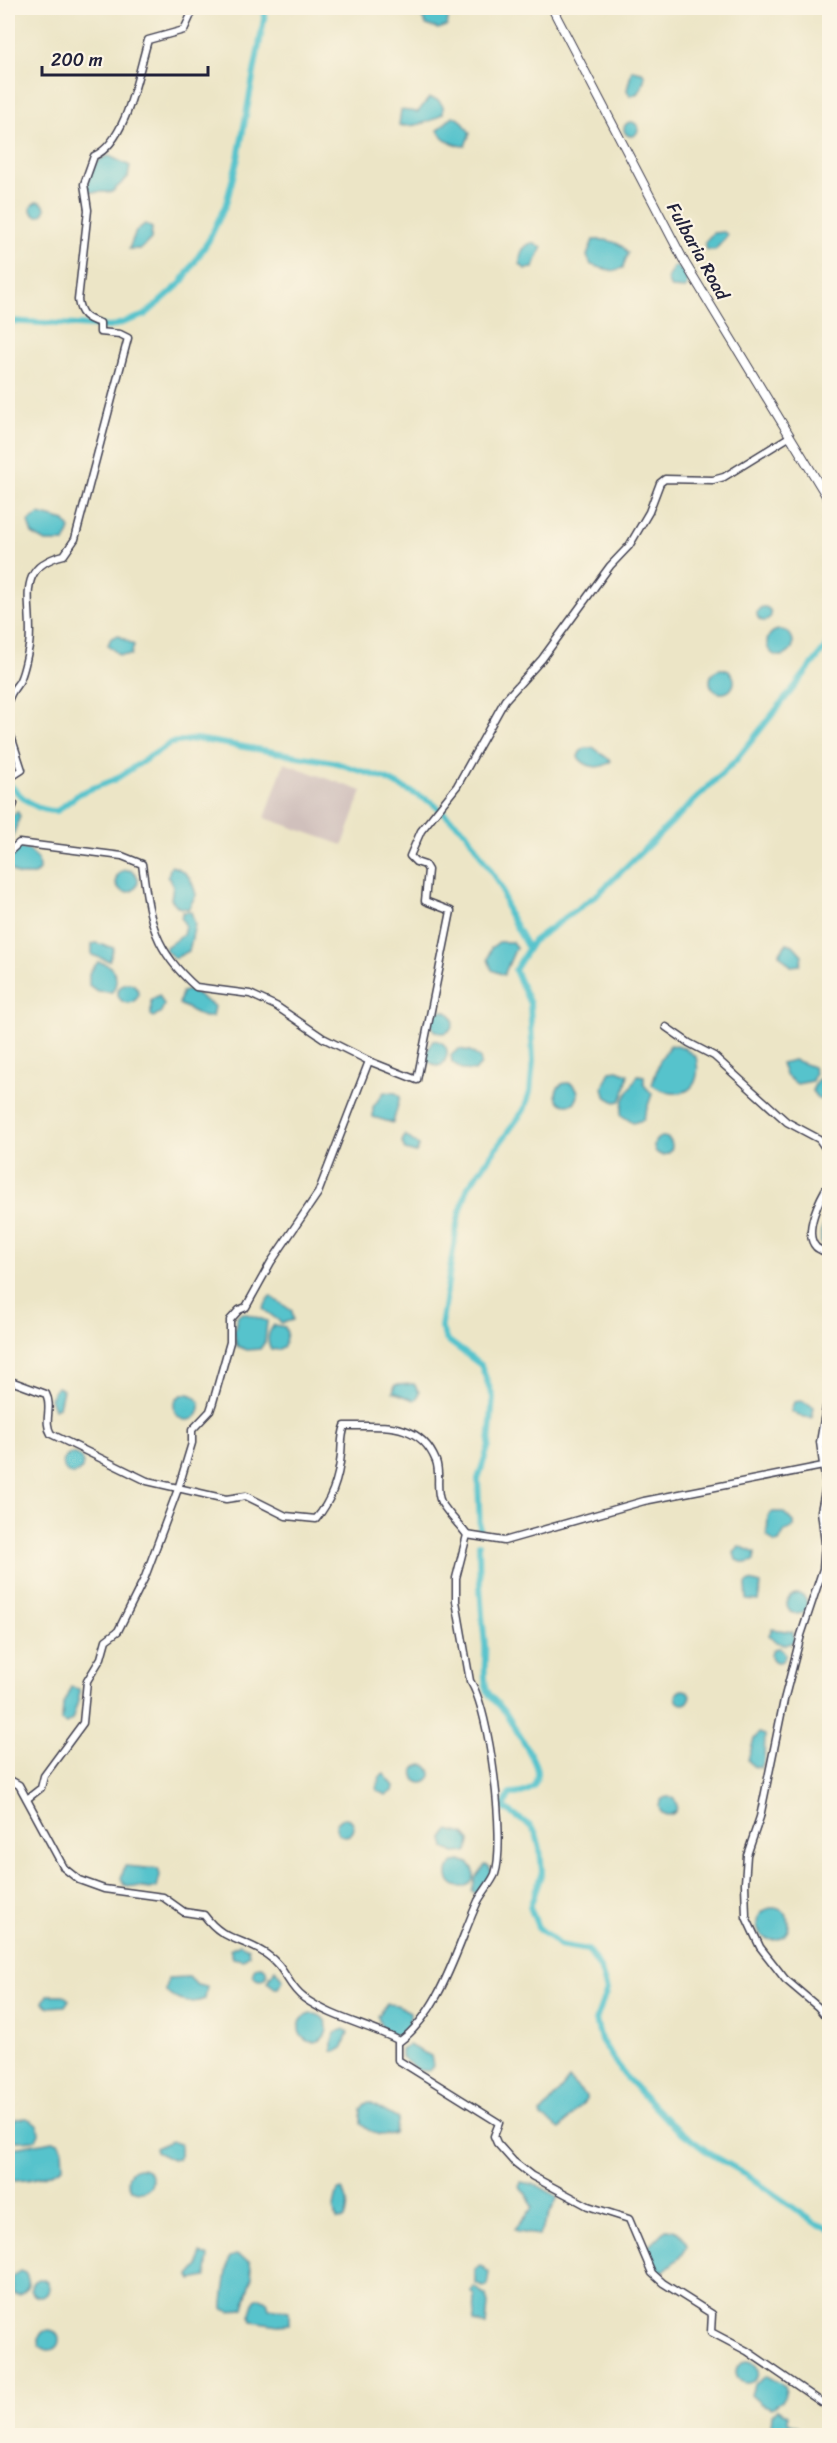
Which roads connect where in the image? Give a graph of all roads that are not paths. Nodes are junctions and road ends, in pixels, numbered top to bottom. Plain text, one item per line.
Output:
1 (194, 8) edge
2 (552, 8) edge
3 (789, 437) junction
4 (830, 502) edge
5 (8, 702) edge
6 (8, 727) edge
7 (8, 779) edge
8 (8, 799) edge
9 (8, 818) edge
10 (8, 853) edge
11 (666, 1027) dead end
12 (369, 1061) junction
13 (830, 1155) edge
14 (830, 1182) edge
15 (830, 1254) edge
16 (8, 1380) edge
17 (830, 1385) edge
18 (823, 1466) junction
19 (827, 1473) edge
20 (178, 1489) junction
21 (467, 1535) junction
22 (8, 1779) edge
23 (27, 1798) junction
24 (830, 2022) edge
25 (399, 2042) junction
26 (830, 2408) edge

1 - 5 street
2 - 3 main road, Fulbaria Road
3 - 4 main road, Fulbaria Road
3 - 12 street
6 - 7 street
8 - 9 street
10 - 12 street
11 - 13 street
12 - 20 street
14 - 15 street
16 - 20 street
17 - 18 street
18 - 19 street
18 - 21 street
19 - 24 street
20 - 21 street
20 - 23 street
21 - 25 street
22 - 23 street
23 - 25 street
25 - 26 street

